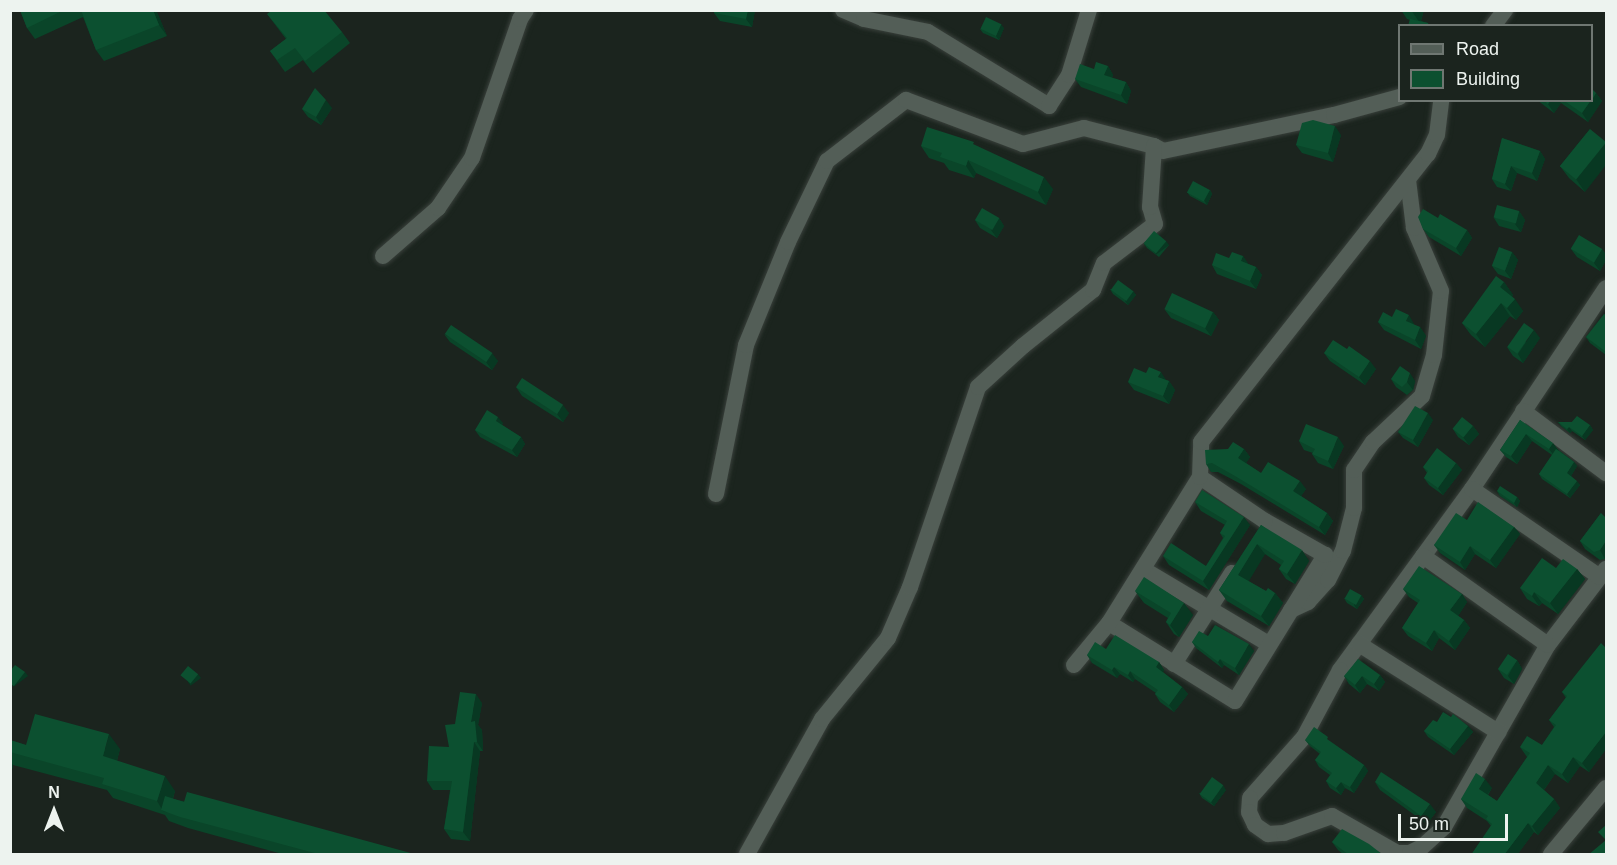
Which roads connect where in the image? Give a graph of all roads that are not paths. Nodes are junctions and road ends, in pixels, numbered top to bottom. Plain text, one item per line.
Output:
1 (526, 10) edge
2 (843, 10) edge
3 (1089, 10) edge
4 (1505, 10) edge
5 (1494, 24) edge
6 (1398, 98) edge
7 (1442, 102) edge
8 (1154, 146) junction
9 (1408, 180) junction
10 (383, 255) dead end
11 (1606, 288) edge
12 (1601, 307) edge
13 (1523, 411) junction
14 (1606, 473) edge
15 (1200, 477) junction
16 (1472, 489) junction
17 (716, 494) dead end
18 (1424, 556) junction
19 (1240, 560) edge
20 (1143, 569) junction
21 (1603, 573) edge
22 (1210, 609) junction
23 (1291, 609) junction
24 (1109, 623) junction
25 (1269, 644) junction
26 (1359, 644) junction
27 (1548, 645) junction
28 (1174, 664) junction
29 (1074, 665) dead end
30 (1498, 732) junction
31 (1606, 788) edge
32 (747, 855) edge
33 (1551, 855) edge

1 - 10 street
2 - 3 street
4 - 5 street
6 - 8 street
7 - 9 street
8 - 17 street
8 - 32 street
9 - 15 street
9 - 23 street
11 - 12 street
12 - 13 street
13 - 14 street
13 - 16 street
15 - 20 street
15 - 23 street
16 - 18 street
16 - 21 street
18 - 26 street
18 - 27 street
19 - 22 street
20 - 22 street
20 - 24 street
21 - 27 street
22 - 25 street
22 - 28 street
23 - 25 street
24 - 28 street
24 - 29 street
25 - 28 street
26 - 30 street
26 - 30 street
27 - 30 street
31 - 33 street

